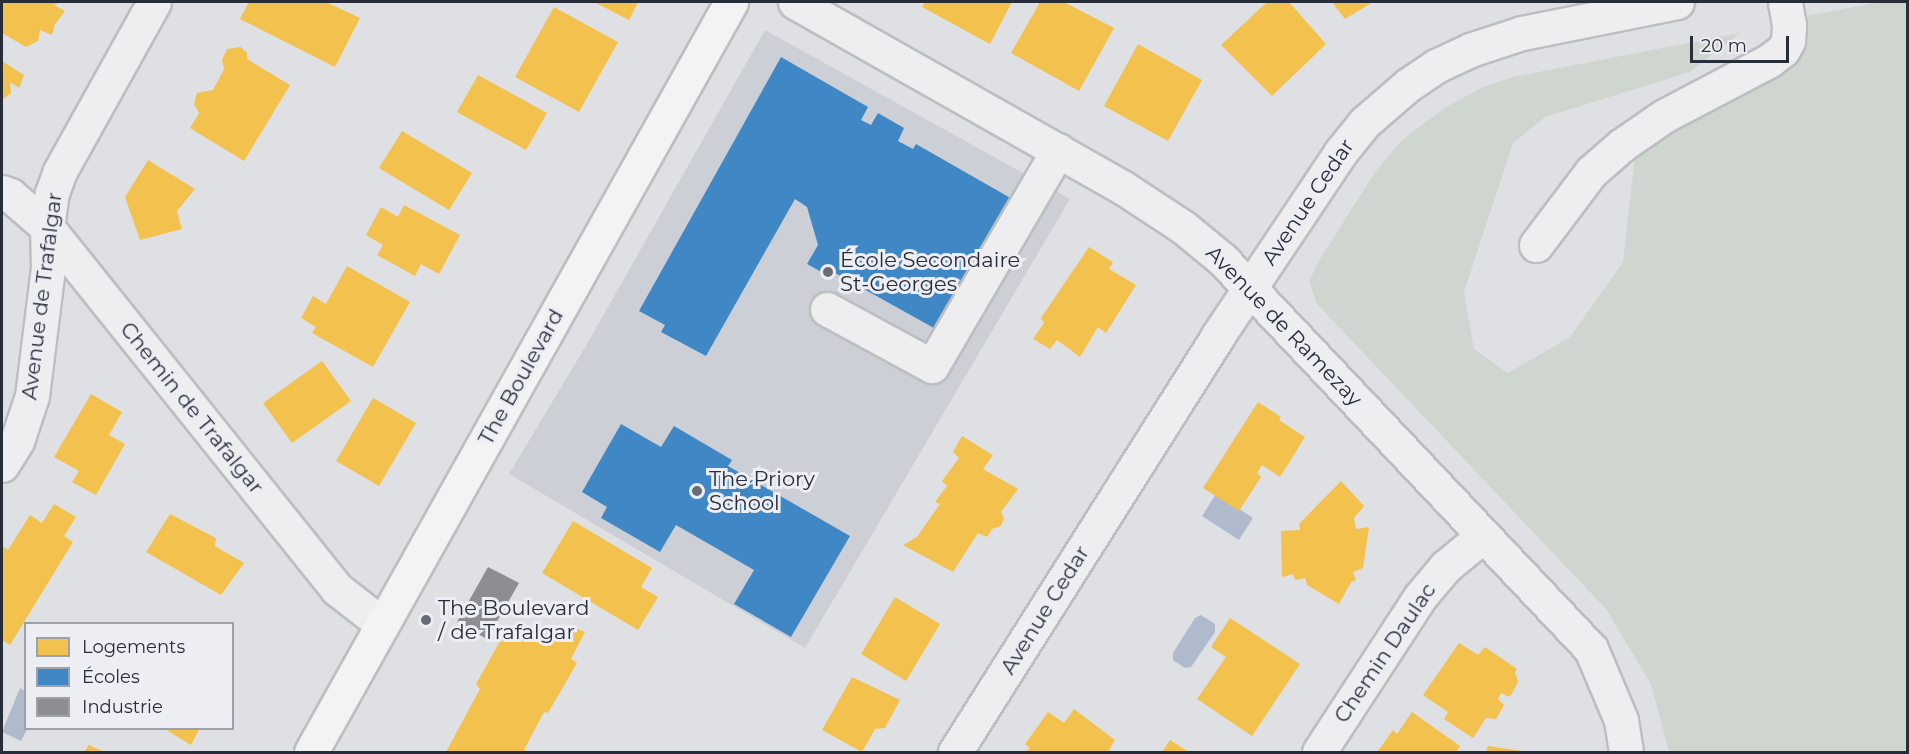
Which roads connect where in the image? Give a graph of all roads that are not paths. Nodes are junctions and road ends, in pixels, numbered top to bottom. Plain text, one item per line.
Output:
1 (153, 2) edge
2 (731, 2) edge
3 (795, 2) edge
4 (1677, 2) edge
5 (1785, 2) edge
6 (1058, 150) junction
7 (2, 192) edge
8 (47, 227) junction
9 (1536, 245) dead end
10 (1251, 287) junction
11 (827, 309) dead end
12 (2, 465) edge
13 (1484, 535) junction
14 (382, 624) junction
15 (311, 753) edge
16 (955, 753) edge
17 (1319, 753) edge
18 (1626, 753) edge

1 - 8 street, Avenue de Trafalgar
2 - 14 main road, The Boulevard
3 - 6 street, Avenue de Ramezay
4 - 10 street, Avenue Cedar
5 - 9 street
6 - 10 street, Avenue de Ramezay
6 - 11 street
7 - 8 street, Chemin de Trafalgar
8 - 12 street, Avenue de Trafalgar
8 - 14 street, Chemin de Trafalgar
10 - 13 street, Avenue de Ramezay
10 - 16 street, Avenue Cedar
13 - 17 street, Chemin Daulac
13 - 18 street, Avenue de Ramezay
14 - 15 main road, The Boulevard

